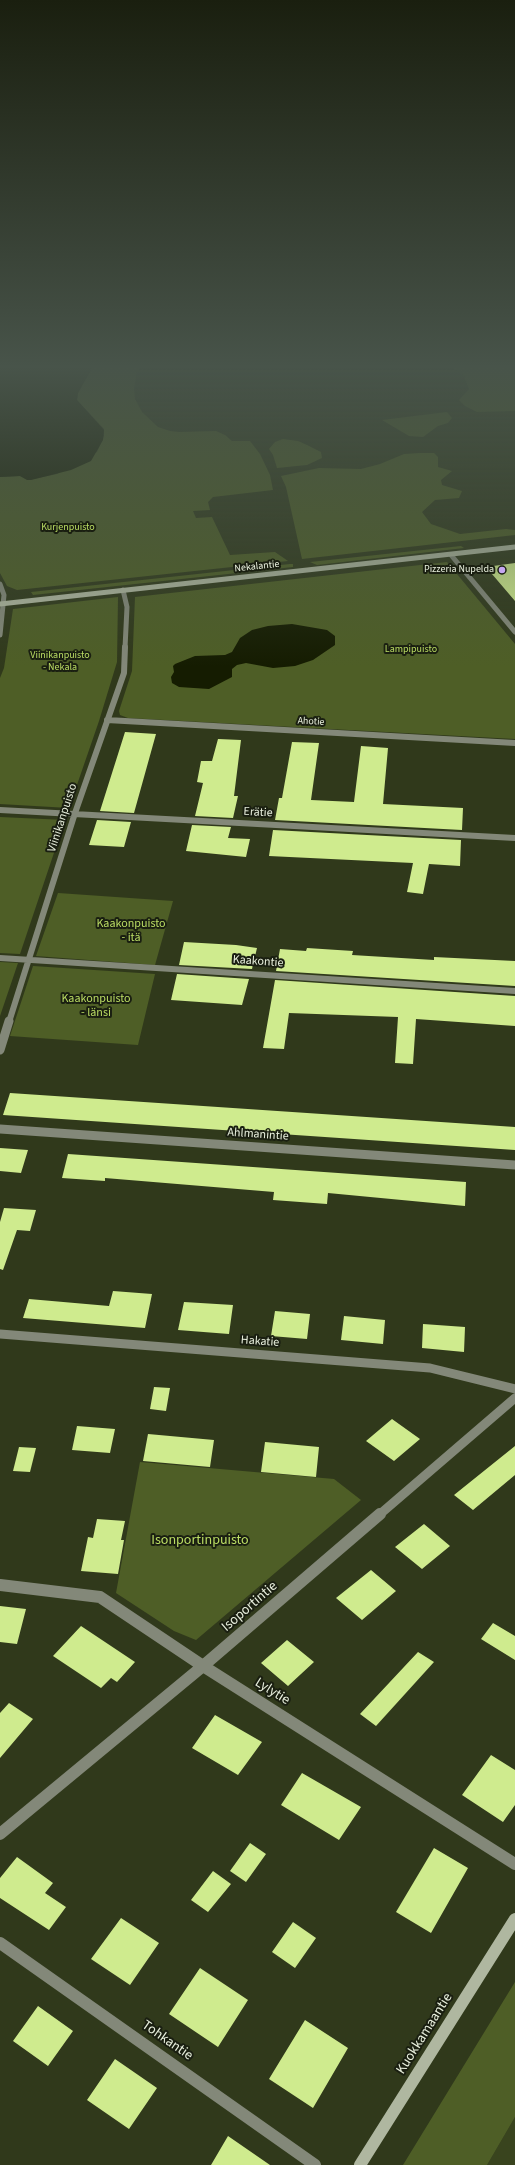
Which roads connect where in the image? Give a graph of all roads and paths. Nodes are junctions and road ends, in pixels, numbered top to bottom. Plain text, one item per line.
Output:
1 (515, 547) edge
2 (451, 555) junction
3 (0, 584) edge
4 (123, 590) junction
5 (2, 603) edge
6 (515, 632) edge
7 (0, 635) edge
8 (107, 720) junction
9 (515, 743) edge
10 (0, 810) edge
11 (75, 813) junction
12 (515, 838) edge
13 (0, 958) edge
14 (29, 960) junction
15 (515, 991) edge
16 (0, 1050) edge
17 (0, 1129) edge
18 (515, 1165) edge
19 (0, 1334) edge
20 (515, 1389) edge
21 (515, 1398) edge
22 (0, 1585) edge
23 (203, 1666) junction
24 (0, 1834) edge
25 (515, 1864) edge
26 (515, 1919) edge
27 (0, 1944) edge
28 (315, 2165) edge
29 (360, 2165) edge

1 - 2 main road, Nekalantie
2 - 4 main road, Nekalantie
2 - 6 street
3 - 5 street
4 - 5 main road, Nekalantie
4 - 8 street, Viinikanpuisto
5 - 7 street
8 - 9 street, Ahotie
8 - 11 street, Viinikanpuisto
10 - 11 street, Erätie
11 - 12 street, Erätie
11 - 14 street, Viinikanpuisto
13 - 14 street, Kaakontie
14 - 15 street, Kaakontie
14 - 16 street, Viinikanpuisto
17 - 18 street, Ahlmanintie
19 - 20 street, Hakatie
21 - 23 street, Isoportintie
22 - 23 street, Lylytie
23 - 24 street, Isoportintie
23 - 25 street, Lylytie
26 - 29 main road, Kuokkamaantie
27 - 28 street, Tohkantie

